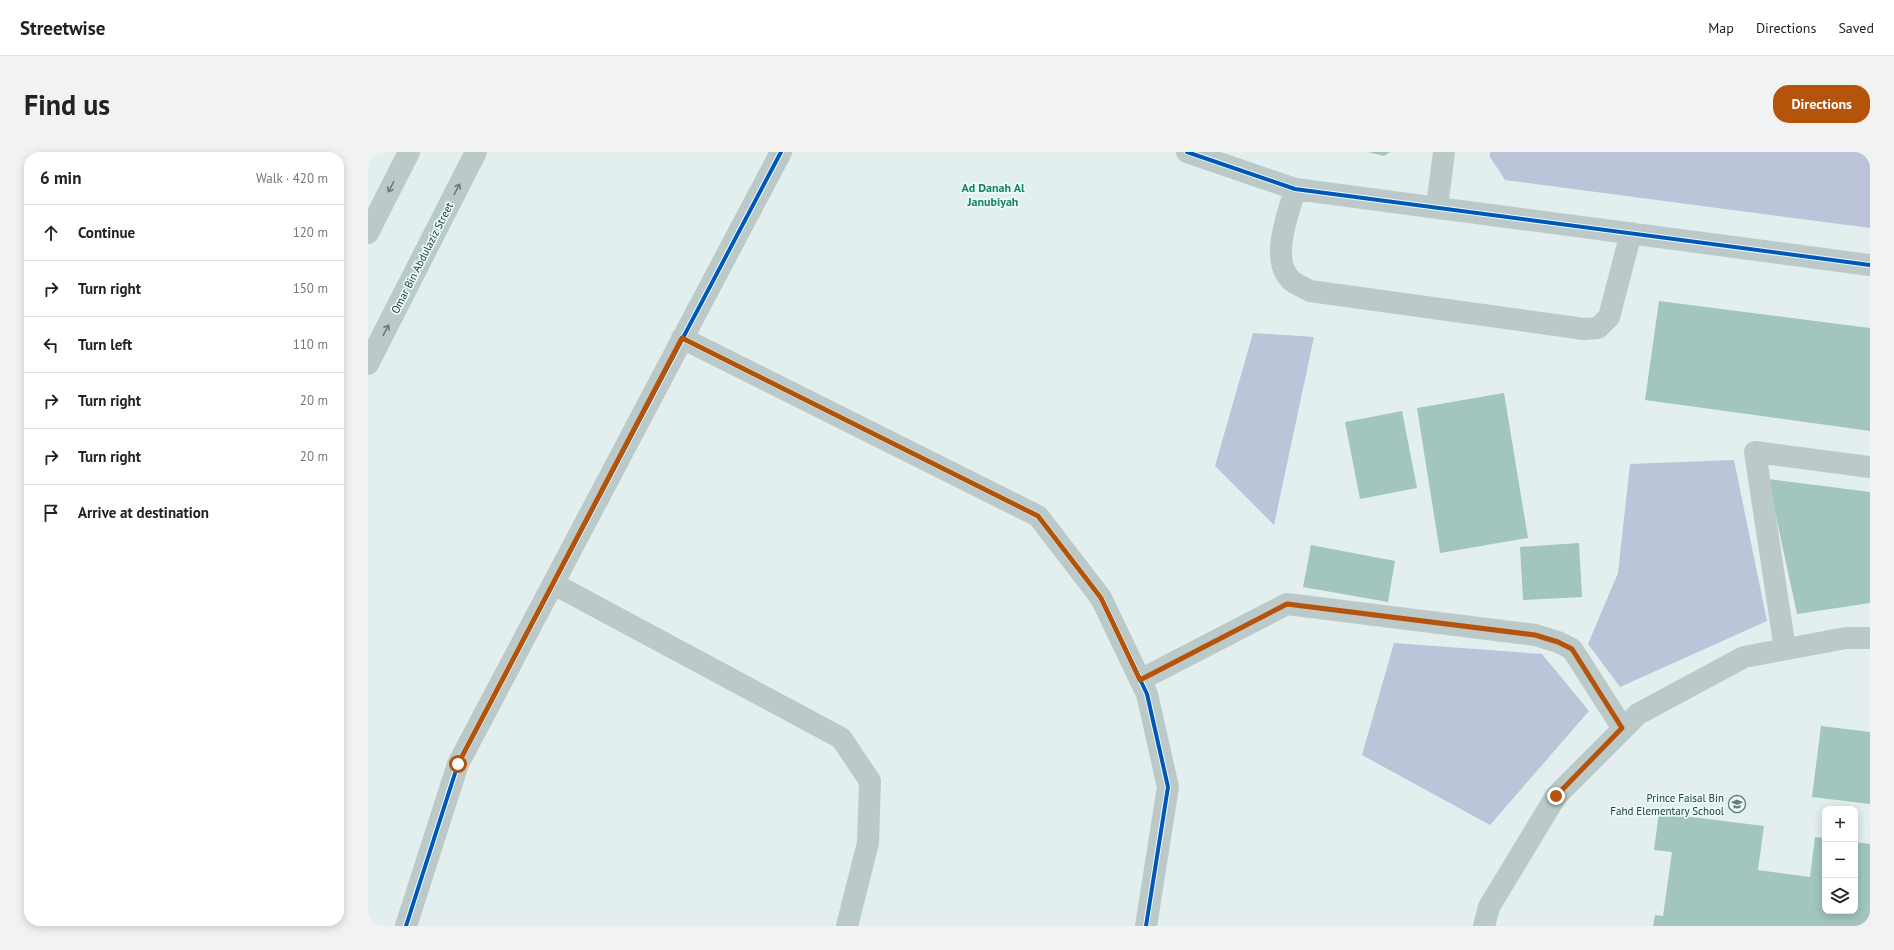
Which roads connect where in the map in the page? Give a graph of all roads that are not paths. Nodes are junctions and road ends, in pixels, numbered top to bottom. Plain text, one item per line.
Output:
1 (409, 152) edge
2 (476, 152) edge
3 (781, 152) edge
4 (1187, 152) edge
5 (1444, 152) edge
6 (1295, 188) junction
7 (1437, 207) junction
8 (368, 233) edge
9 (1631, 233) junction
10 (1870, 265) edge
11 (682, 338) junction
12 (368, 364) edge
13 (1870, 467) edge
14 (554, 584) junction
15 (1870, 638) edge
16 (1785, 649) junction
17 (1140, 680) junction
18 (1622, 728) junction
19 (406, 926) edge
20 (847, 926) edge
21 (1146, 926) edge
22 (1484, 926) edge

1 -> 8 street
12 -> 2 street, Omar Bin Abdulaziz Street
3 - 11 street
4 - 6 street
5 - 7 street
6 - 7 street
6 - 9 street
7 - 9 street
9 - 10 street
11 - 14 street
11 - 17 street
13 - 16 street
14 - 19 street
14 - 20 street
15 - 16 street
16 - 18 street
17 - 18 street
17 - 21 street
18 - 22 street

